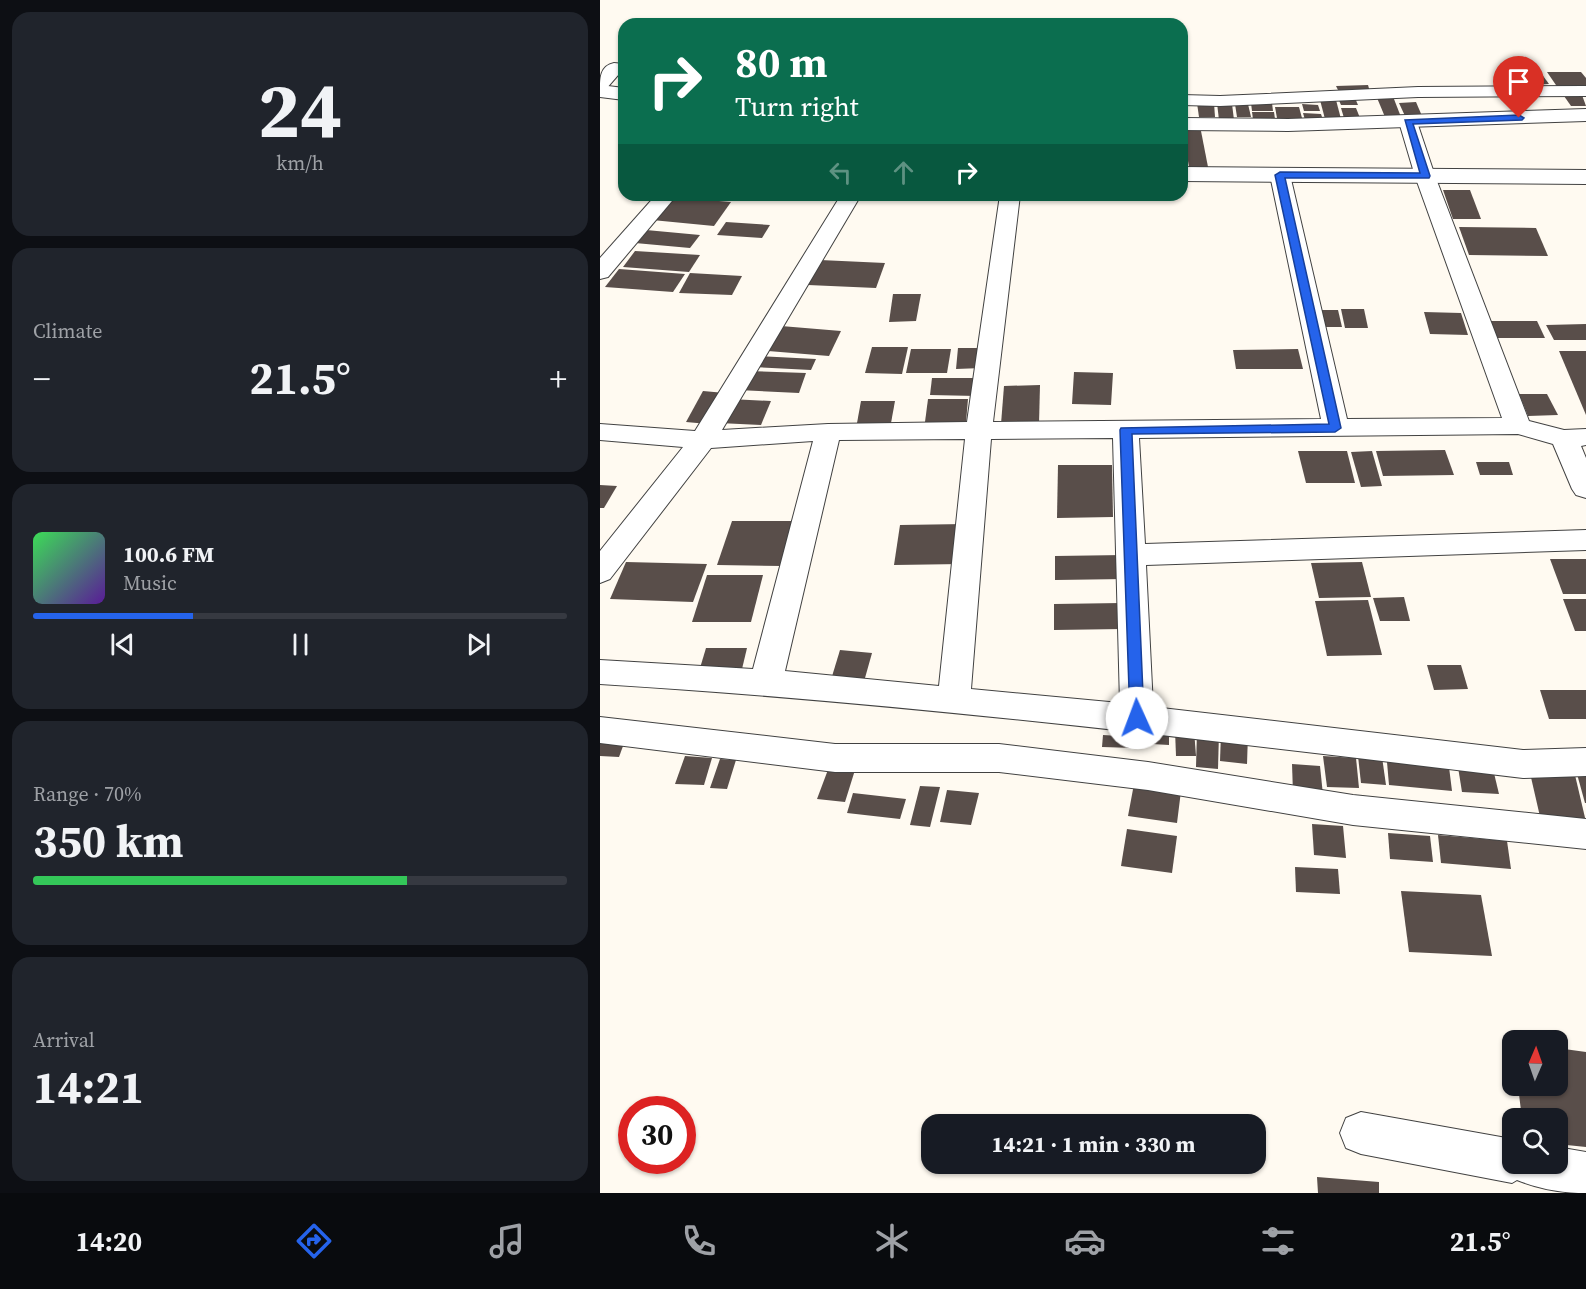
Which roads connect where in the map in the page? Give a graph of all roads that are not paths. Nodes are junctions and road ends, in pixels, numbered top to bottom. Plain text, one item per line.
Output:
1 (618, 68) edge
2 (600, 85) edge
3 (600, 91) edge
4 (1586, 91) edge
5 (618, 93) edge
6 (1188, 100) edge
7 (1586, 115) edge
8 (1408, 122) junction
9 (1188, 124) edge
10 (1188, 174) edge
11 (1280, 175) junction
12 (1425, 176) junction
13 (1586, 177) edge
14 (662, 201) edge
15 (847, 201) edge
16 (1009, 201) edge
17 (600, 272) edge
18 (1518, 426) junction
19 (1335, 428) junction
20 (1126, 430) junction
21 (600, 432) edge
22 (828, 432) junction
23 (979, 432) junction
24 (1575, 438) edge
25 (703, 440) junction
26 (1586, 489) edge
27 (1586, 540) edge
28 (1130, 555) junction
29 (600, 572) edge
30 (600, 672) edge
31 (766, 682) junction
32 (954, 700) junction
33 (1137, 718) junction
34 (600, 730) edge
35 (1586, 762) edge
36 (1586, 834) edge
37 (1361, 1133) dead end
38 (1502, 1159) edge
39 (1568, 1171) edge
40 (1586, 1174) edge

1 - 2 street
3 - 5 street
4 - 6 street
7 - 8 street
8 - 9 street
8 - 12 street
10 - 11 street
11 - 12 street
11 - 19 street
12 - 13 street
12 - 18 street
14 - 17 street
15 - 25 street
16 - 23 street
18 - 19 street
18 - 24 street
19 - 20 street
20 - 23 street
20 - 28 street
21 - 25 street
22 - 23 street
22 - 25 street
22 - 31 street
23 - 32 street
24 - 26 street
25 - 29 street
27 - 28 street
28 - 33 street
30 - 31 street
31 - 32 street
32 - 33 street
33 - 35 street
34 - 36 street
37 - 38 street
39 - 40 street

